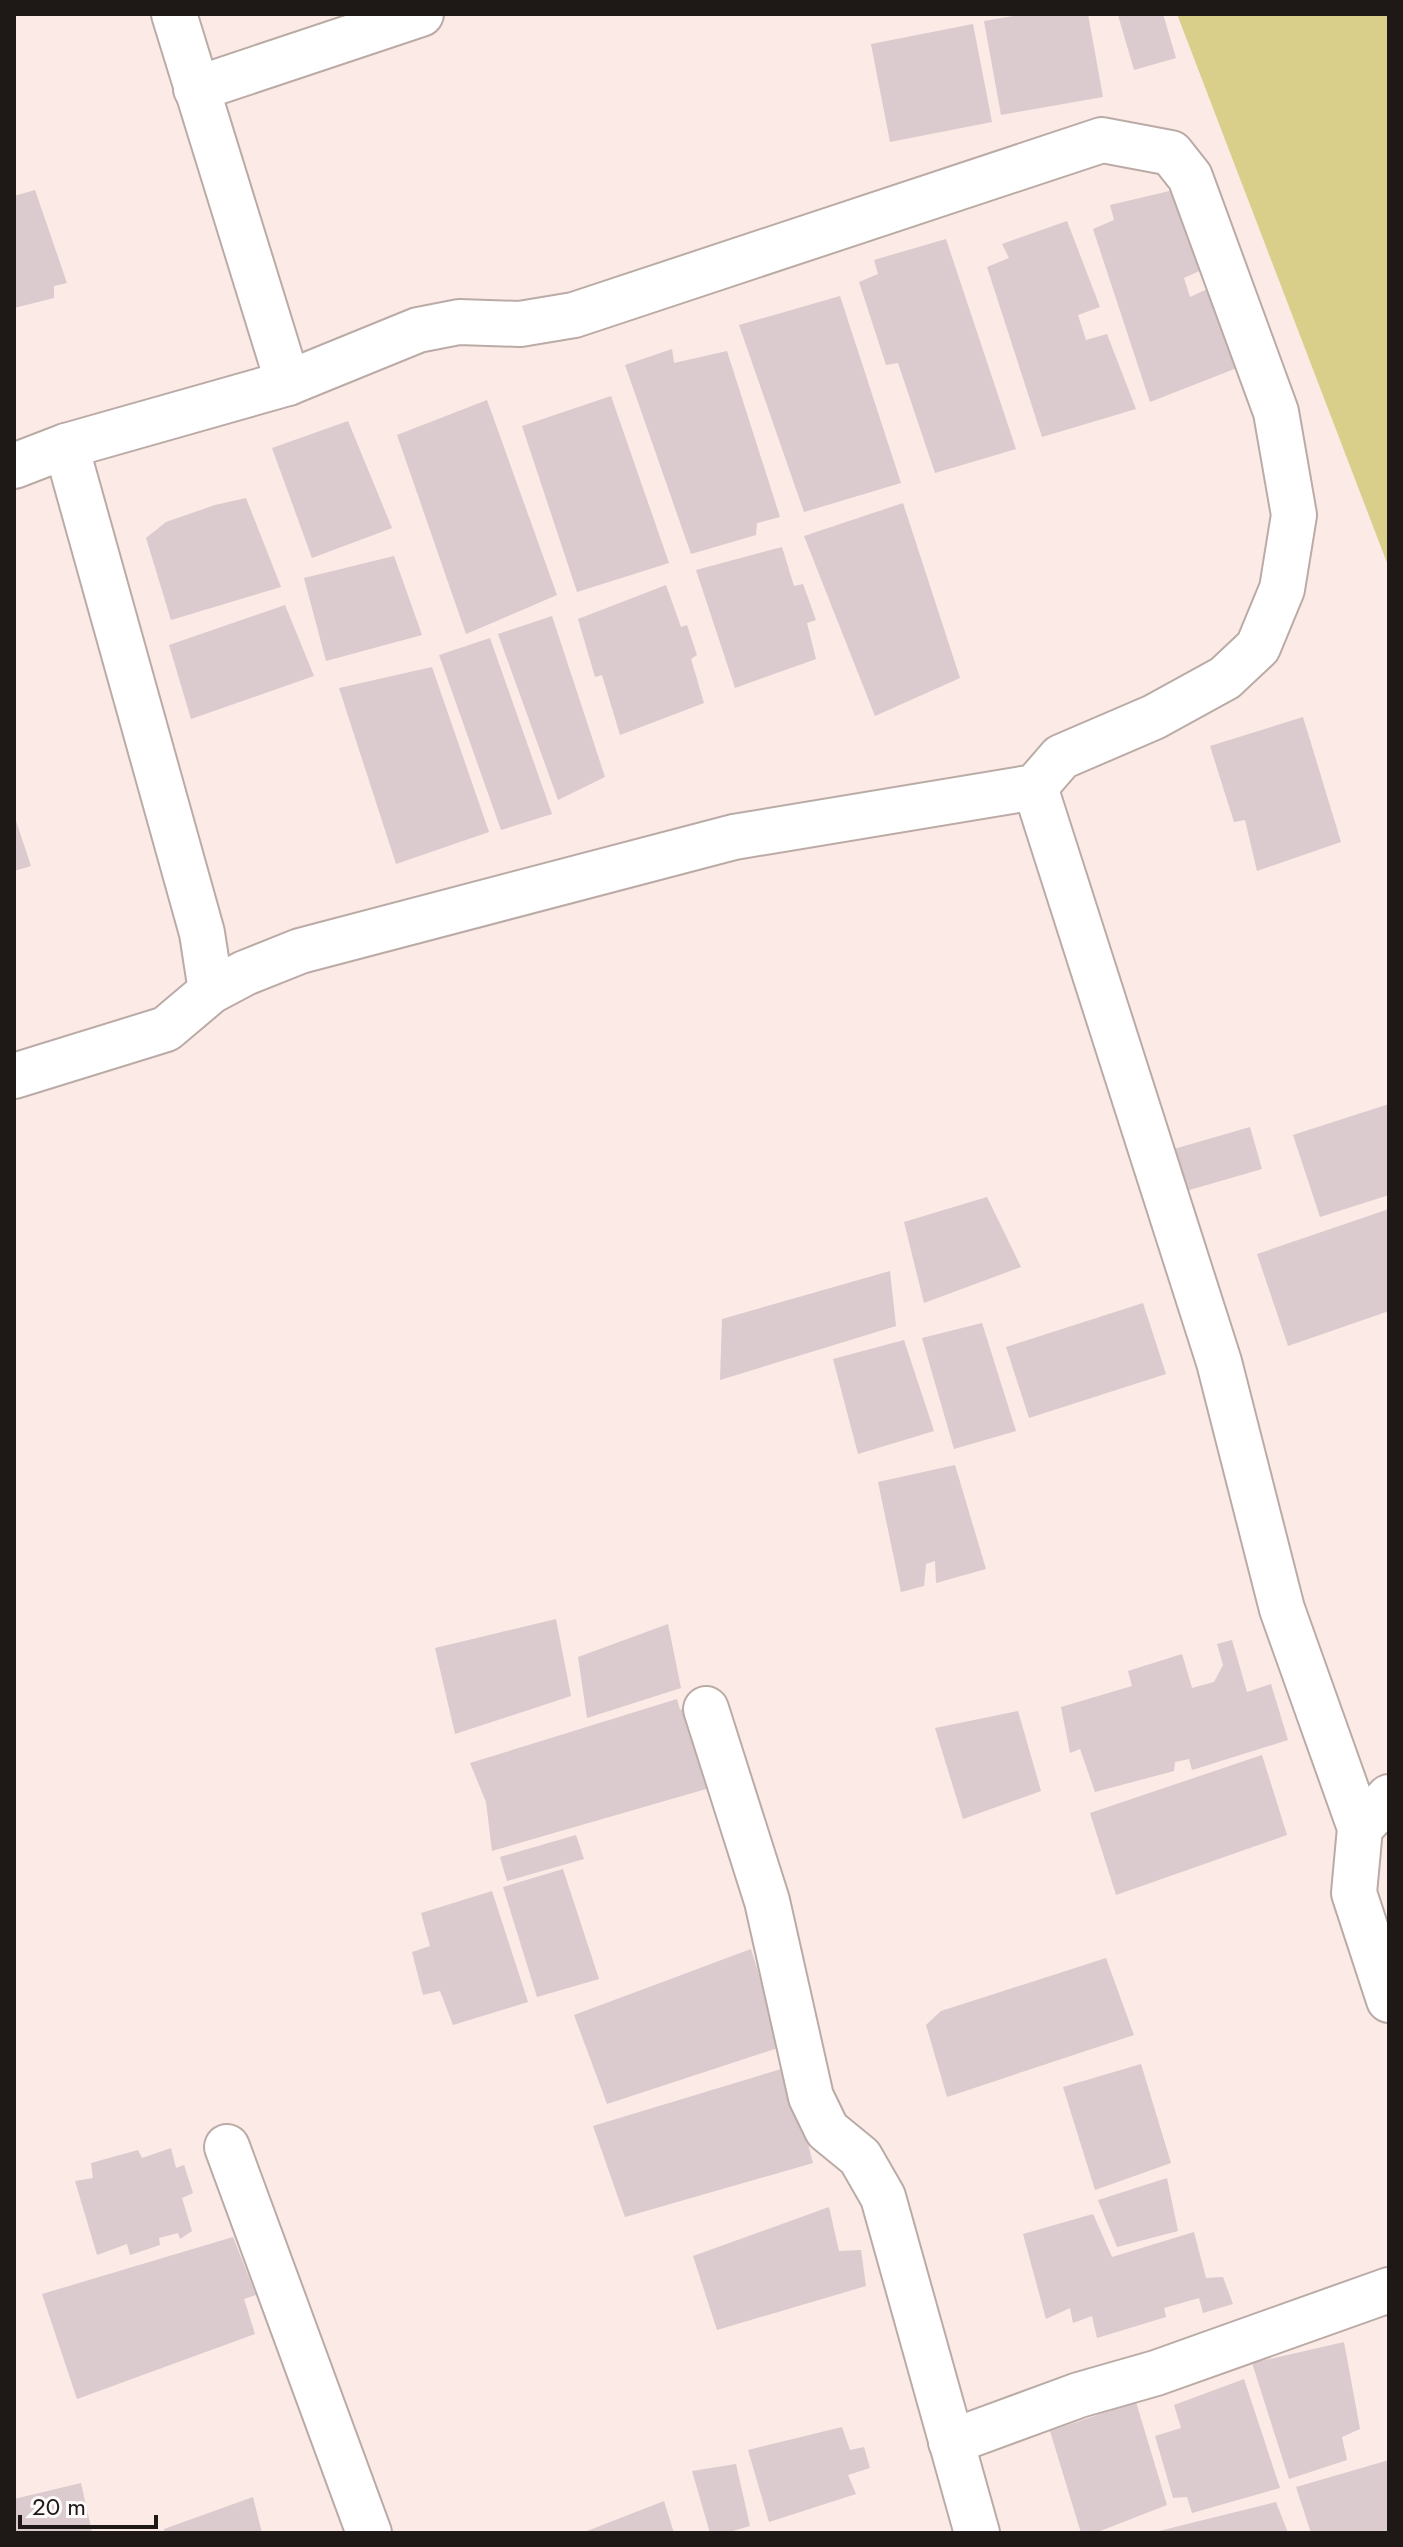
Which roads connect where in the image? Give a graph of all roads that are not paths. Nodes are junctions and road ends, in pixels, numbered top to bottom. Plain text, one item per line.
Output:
1 (174, 14) edge
2 (421, 14) edge
3 (196, 89) junction
4 (288, 383) junction
5 (66, 446) junction
6 (14, 466) edge
7 (1035, 787) junction
8 (211, 991) junction
9 (14, 1076) edge
10 (706, 1709) dead end
11 (1374, 1812) edge
12 (1389, 2000) edge
13 (227, 2147) dead end
14 (1389, 2290) edge
15 (951, 2442) junction
16 (369, 2533) edge
17 (977, 2533) edge

1 - 3 street
2 - 3 street
3 - 4 street
4 - 5 street
4 - 7 street
5 - 6 street
5 - 8 street
7 - 8 street
7 - 11 street
8 - 9 street
10 - 15 street
11 - 12 street
13 - 16 street
14 - 15 street
15 - 17 street

